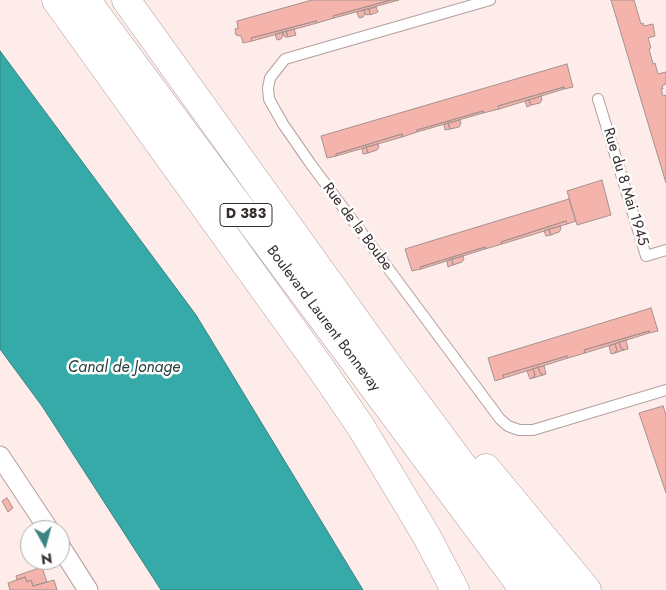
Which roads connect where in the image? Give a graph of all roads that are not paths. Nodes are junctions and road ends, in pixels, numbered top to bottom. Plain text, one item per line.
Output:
1 (56, 0) edge
2 (86, 0) edge
3 (126, 0) edge
4 (490, 0) edge
5 (598, 99) dead end
6 (666, 250) edge
7 (391, 369) junction
8 (666, 390) edge
9 (405, 430) junction
10 (0, 456) edge
11 (42, 520) edge
12 (70, 562) edge
13 (88, 590) edge
14 (455, 590) edge
15 (500, 590) edge
16 (524, 590) edge
17 (555, 590) edge
18 (587, 590) edge

1 - 14 highway
2 - 9 highway, Boulevard Laurent Bonnevay / D 383
3 - 7 highway, Boulevard Laurent Bonnevay / D 383
4 - 8 lane, Rue de la Boube
5 - 6 lane, Rue du 8 Mai 1945
7 - 17 highway, Boulevard Laurent Bonnevay / D 383
7 - 18 highway
9 - 15 highway
9 - 16 highway, Boulevard Laurent Bonnevay / D 383
10 - 11 street
12 - 13 street

